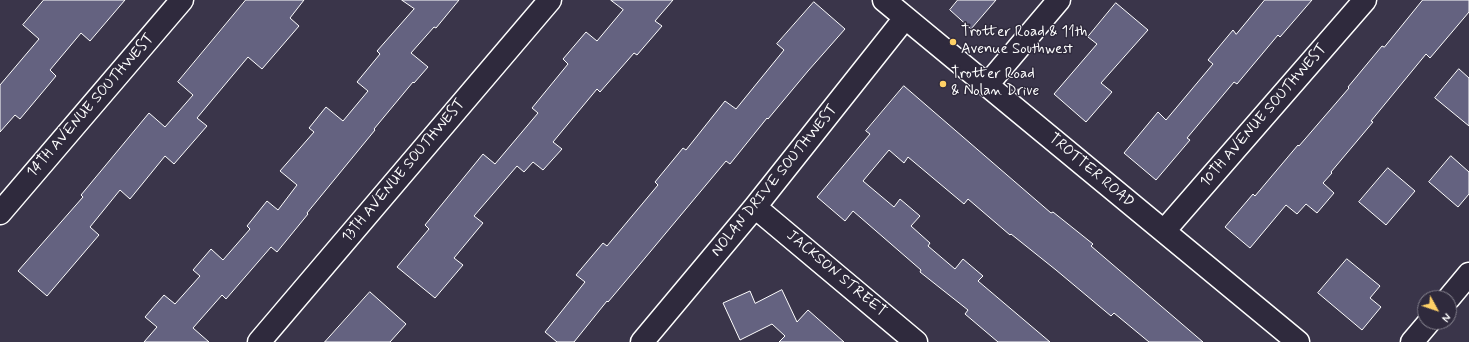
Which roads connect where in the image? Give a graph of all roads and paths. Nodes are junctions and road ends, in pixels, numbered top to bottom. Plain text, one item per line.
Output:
1 (182, 0) edge
2 (550, 0) edge
3 (884, 0) edge
4 (1059, 0) edge
5 (1365, 0) edge
6 (905, 18) junction
7 (987, 85) junction
8 (755, 207) junction
9 (0, 213) edge
10 (1164, 231) junction
11 (1469, 274) edge
12 (1456, 290) edge
13 (1422, 330) edge
14 (258, 342) edge
15 (642, 342) edge
16 (916, 342) edge
17 (1298, 342) edge
18 (1412, 342) edge

1 - 9 street, 14TH AVENUE SOUTHWEST
2 - 14 street, 13TH AVENUE SOUTHWEST
3 - 6 street, TROTTER ROAD
4 - 7 street
5 - 10 street, 10TH AVENUE SOUTHWEST
6 - 7 street, TROTTER ROAD
6 - 8 street, NOLAN DRIVE SOUTHWEST
7 - 10 street, TROTTER ROAD
8 - 15 street, NOLAN DRIVE SOUTHWEST
8 - 16 street, JACKSON STREET
10 - 17 street, TROTTER ROAD
11 - 12 street
13 - 18 street

